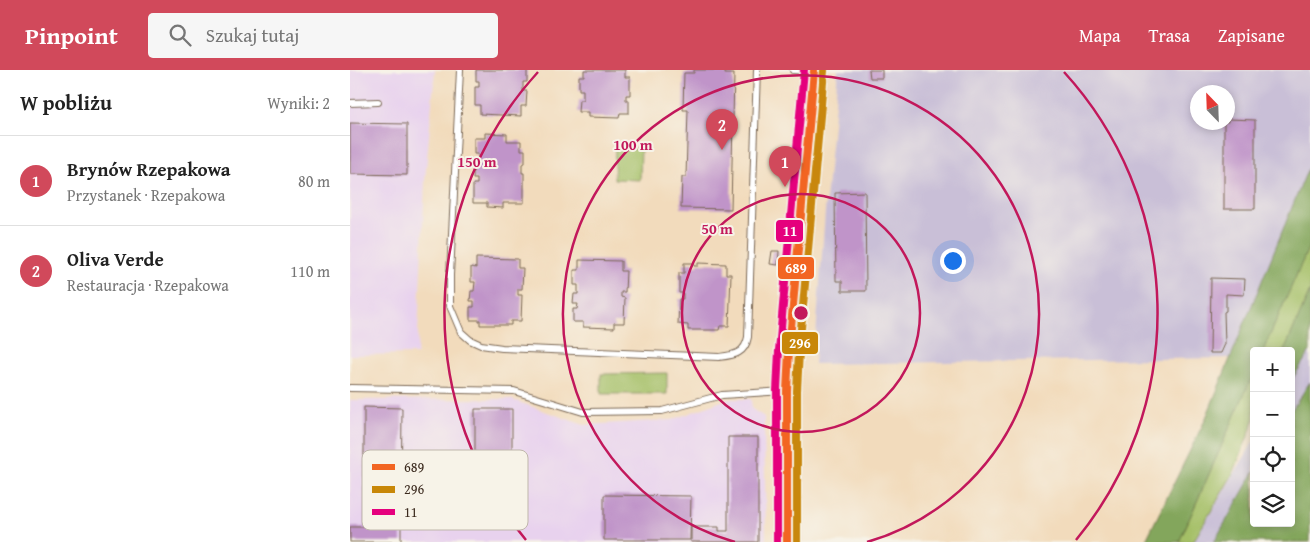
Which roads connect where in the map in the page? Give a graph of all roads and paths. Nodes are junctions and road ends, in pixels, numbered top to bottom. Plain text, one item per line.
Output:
1 (460, 70) edge
2 (757, 70) edge
3 (793, 70) edge
4 (814, 71) edge
5 (378, 102) dead end
6 (350, 103) edge
7 (350, 388) edge
8 (787, 391) junction
9 (786, 542) edge

1 - 2 lane
3 - 4 lane
4 - 8 street
5 - 6 lane
7 - 8 lane
8 - 9 street

